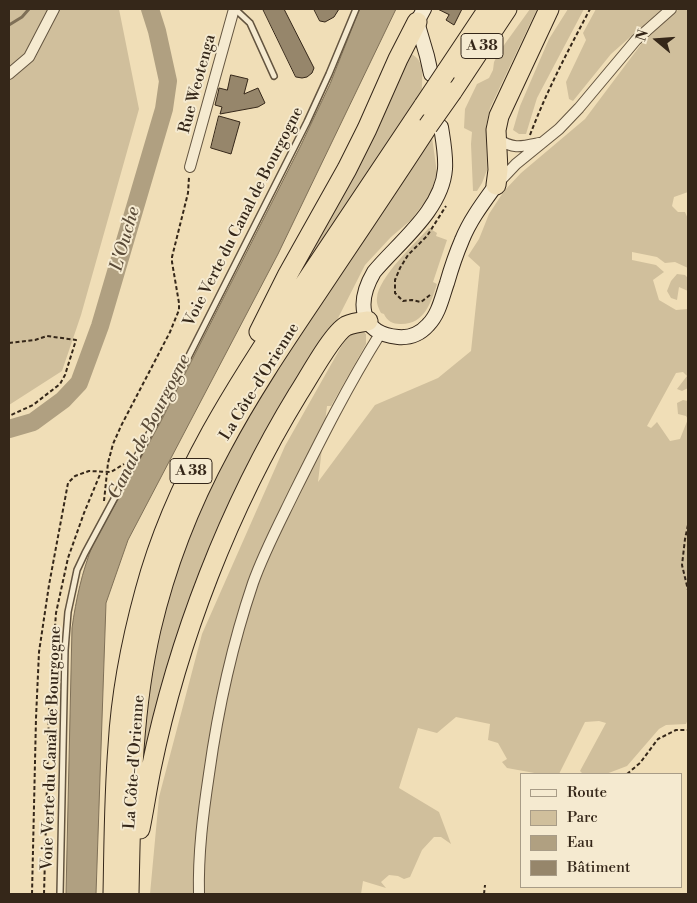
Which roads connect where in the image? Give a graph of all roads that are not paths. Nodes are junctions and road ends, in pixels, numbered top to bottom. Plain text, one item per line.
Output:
1 (54, 9) edge
2 (235, 9) edge
3 (356, 9) edge
4 (488, 9) edge
5 (507, 9) edge
6 (549, 9) edge
7 (671, 9) edge
8 (420, 15) edge
9 (438, 73) junction
10 (9, 74) edge
11 (274, 76) dead end
12 (434, 126) junction
13 (497, 139) junction
14 (543, 142) junction
15 (190, 167) road end
16 (496, 185) junction
17 (374, 327) junction
18 (197, 458) junction
19 (60, 894) edge
20 (113, 894) edge
21 (129, 894) edge
22 (133, 894) edge
23 (199, 894) edge

1 - 10 street
2 - 11 lane
2 - 15 street, Rue Weotenga
3 - 19 lane, Voie Verte du Canal de Bourgogne
4 - 9 highway, La Côte-d'Orienne / A 38
5 - 12 highway, La Côte-d'Orienne / A 38, bridge
6 - 13 highway
7 - 14 street
8 - 9 main road
8 - 18 highway
9 - 18 highway, La Côte-d'Orienne / A 38, bridge
12 - 17 main road
12 - 21 highway, La Côte-d'Orienne / A 38
13 - 14 street
13 - 16 highway
14 - 16 street
16 - 17 main road
17 - 22 highway
17 - 23 street
18 - 20 highway, La Côte-d'Orienne / A 38

